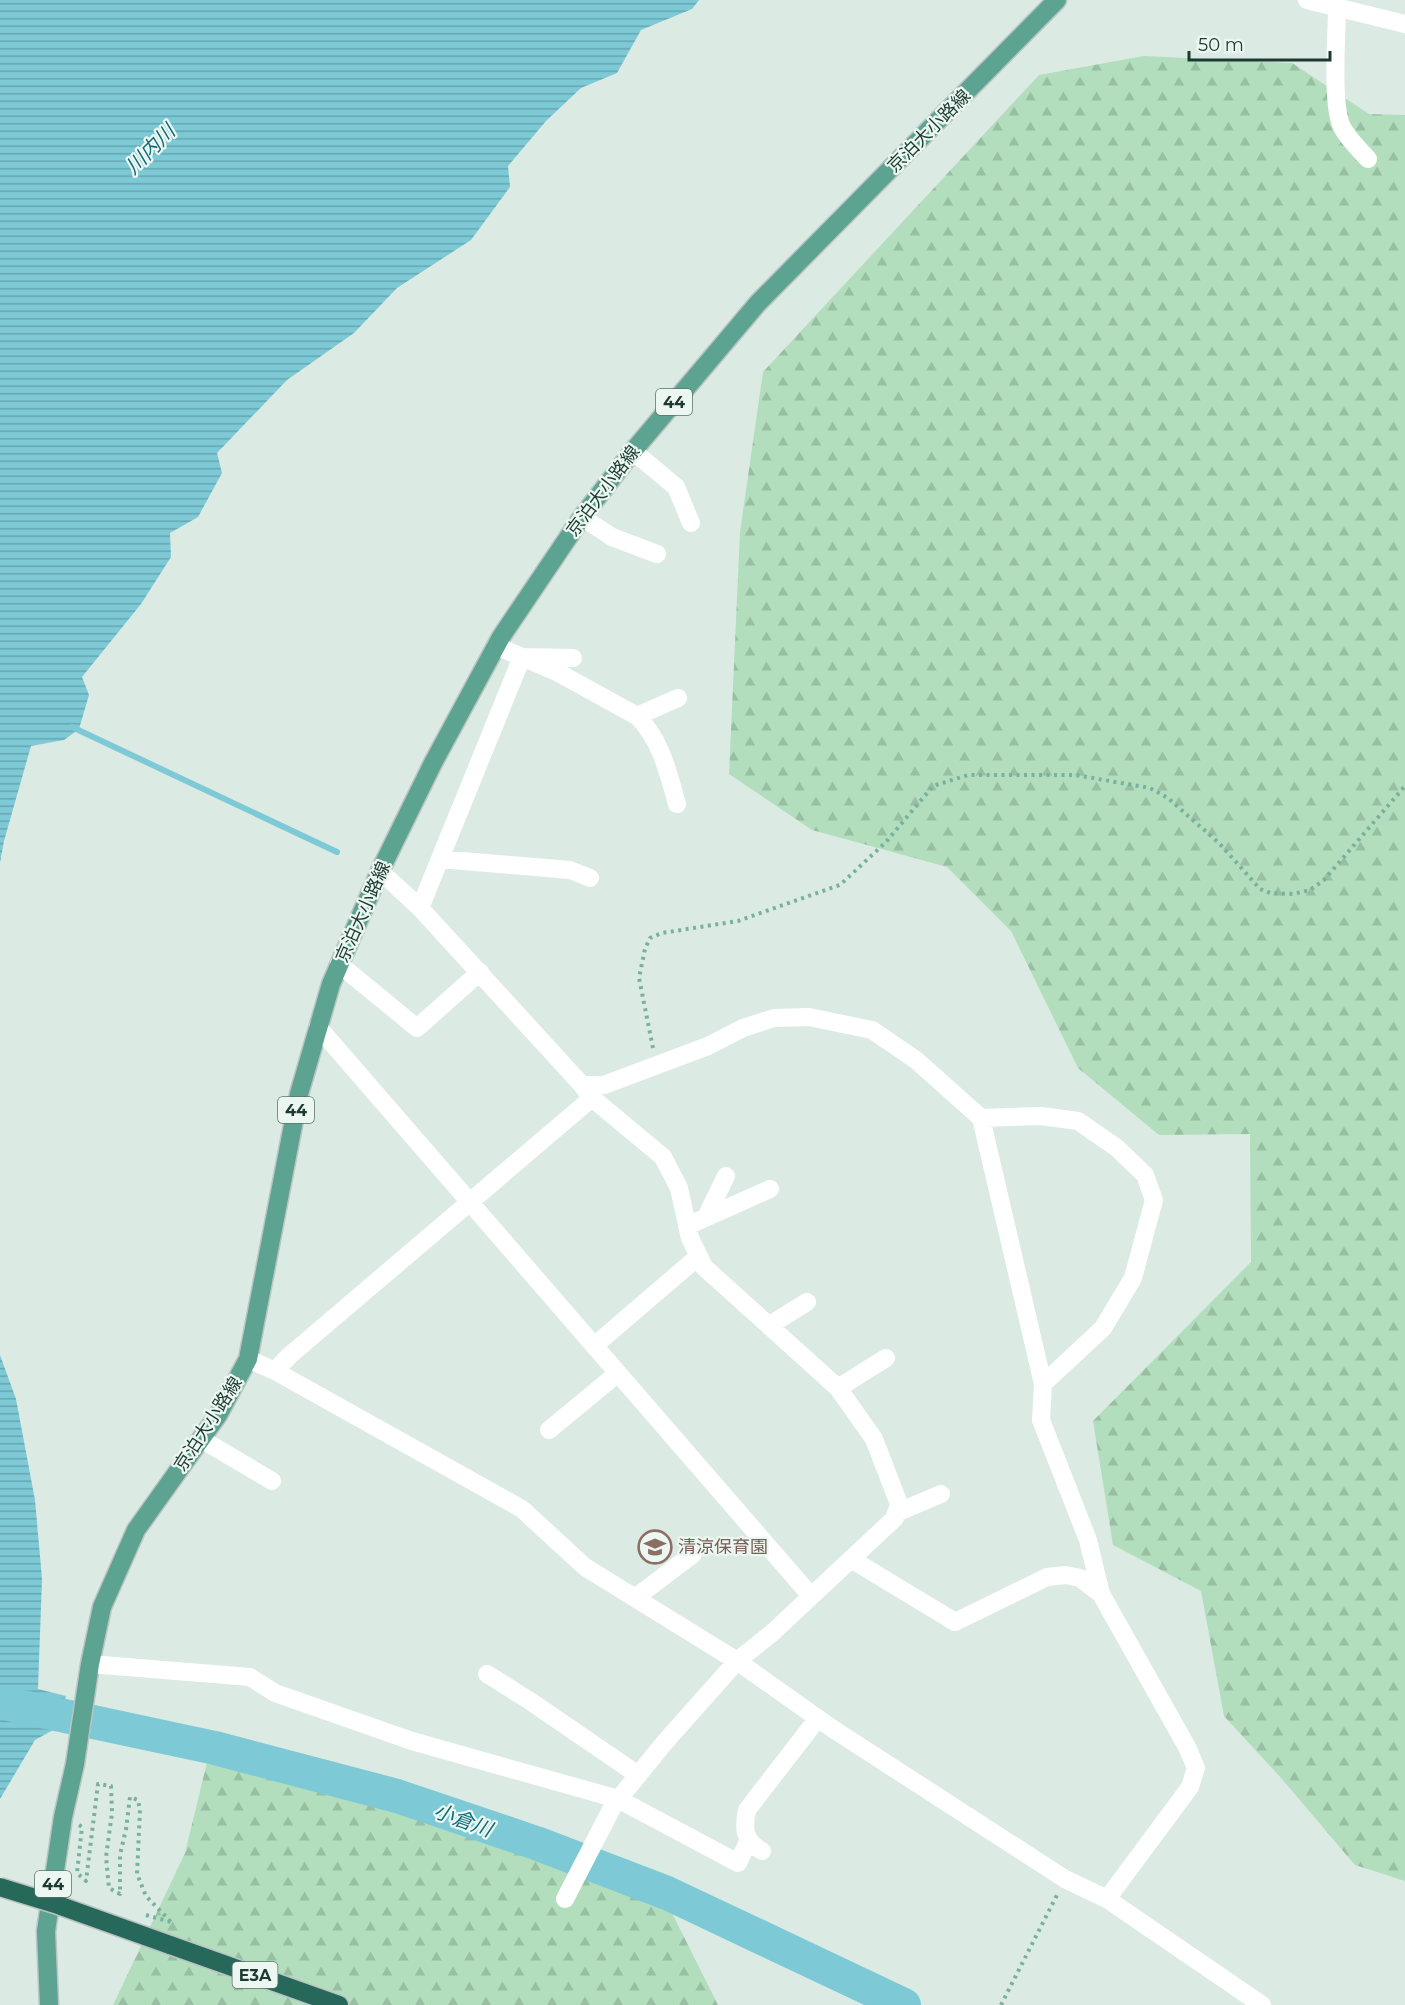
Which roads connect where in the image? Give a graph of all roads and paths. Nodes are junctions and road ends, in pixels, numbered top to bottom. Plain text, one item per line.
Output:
1 (1057, 0) edge
2 (1307, 0) edge
3 (1337, 7) junction
4 (1405, 24) edge
5 (1368, 159) dead end
6 (633, 451) junction
7 (582, 517) junction
8 (691, 524) dead end
9 (657, 554) dead end
10 (496, 646) junction
11 (522, 657) junction
12 (573, 658) dead end
13 (678, 698) dead end
14 (637, 716) junction
15 (1405, 786) edge
16 (676, 804) dead end
17 (440, 859) junction
18 (380, 871) junction
19 (590, 878) dead end
20 (420, 908) junction
21 (339, 964) junction
22 (480, 972) junction
23 (318, 1027) junction
24 (657, 1065) junction
25 (587, 1091) junction
26 (981, 1118) junction
27 (726, 1176) dead end
28 (770, 1189) dead end
29 (470, 1202) junction
30 (706, 1218) junction
31 (687, 1226) junction
32 (699, 1256) junction
33 (807, 1302) dead end
34 (770, 1325) junction
35 (594, 1346) junction
36 (886, 1358) dead end
37 (248, 1359) junction
38 (275, 1371) junction
39 (618, 1373) junction
40 (1043, 1384) junction
41 (838, 1388) junction
42 (549, 1431) dead end
43 (201, 1439) junction
44 (272, 1481) dead end
45 (941, 1494) dead end
46 (896, 1513) junction
47 (693, 1554) dead end
48 (851, 1559) junction
49 (1101, 1594) junction
50 (811, 1596) junction
51 (635, 1598) junction
52 (736, 1661) junction
53 (90, 1664) junction
54 (487, 1674) dead end
55 (818, 1718) junction
56 (638, 1775) junction
57 (616, 1802) junction
58 (63, 1816) junction
59 (1065, 1879) junction
60 (0, 1887) edge
61 (565, 1899) dead end
62 (1107, 1899) junction
63 (171, 1922) dead end
64 (1002, 2004) edge
65 (49, 2005) edge
66 (339, 2005) edge
67 (1262, 2005) edge

1 - 6 main road, 京泊大小路線 / 44
2 - 3 street
3 - 4 street
3 - 5 street
6 - 7 main road, 京泊大小路線 / 44
6 - 8 street
7 - 9 street
7 - 10 main road, 京泊大小路線 / 44
10 - 11 street
10 - 18 main road, 京泊大小路線 / 44
11 - 12 street
11 - 14 street
11 - 17 street
13 - 14 street
14 - 16 street
15 - 24 path
17 - 19 street
17 - 20 street
18 - 20 street
18 - 21 main road, 京泊大小路線 / 44
20 - 22 street
21 - 22 street
21 - 23 main road, 京泊大小路線 / 44
22 - 25 street
23 - 29 street
23 - 37 main road, 京泊大小路線 / 44
24 - 25 street
24 - 26 street
25 - 29 street
25 - 31 street
26 - 40 street
26 - 40 street
27 - 30 street
28 - 30 street
29 - 35 street
29 - 38 street
30 - 31 street
31 - 32 street
32 - 34 street
32 - 35 street
33 - 34 street
34 - 41 street
35 - 39 street
36 - 41 street
37 - 38 street
37 - 43 main road, 京泊大小路線 / 44
38 - 51 street
39 - 42 street
39 - 50 street
40 - 49 street
41 - 46 street
43 - 44 street
43 - 53 main road, 京泊大小路線 / 44
45 - 46 street
46 - 48 street
47 - 51 street
48 - 49 street
48 - 50 street
49 - 62 street
50 - 52 street
51 - 52 street
52 - 55 street
52 - 56 street
53 - 57 street
53 - 58 main road, 京泊大小路線 / 44
54 - 56 street
55 - 57 street
55 - 59 street
56 - 57 street
57 - 61 street
58 - 63 path
58 - 65 main road, 京泊大小路線 / 44
59 - 62 street
59 - 64 path
60 - 66 highway, E3A, bridge
62 - 67 street

